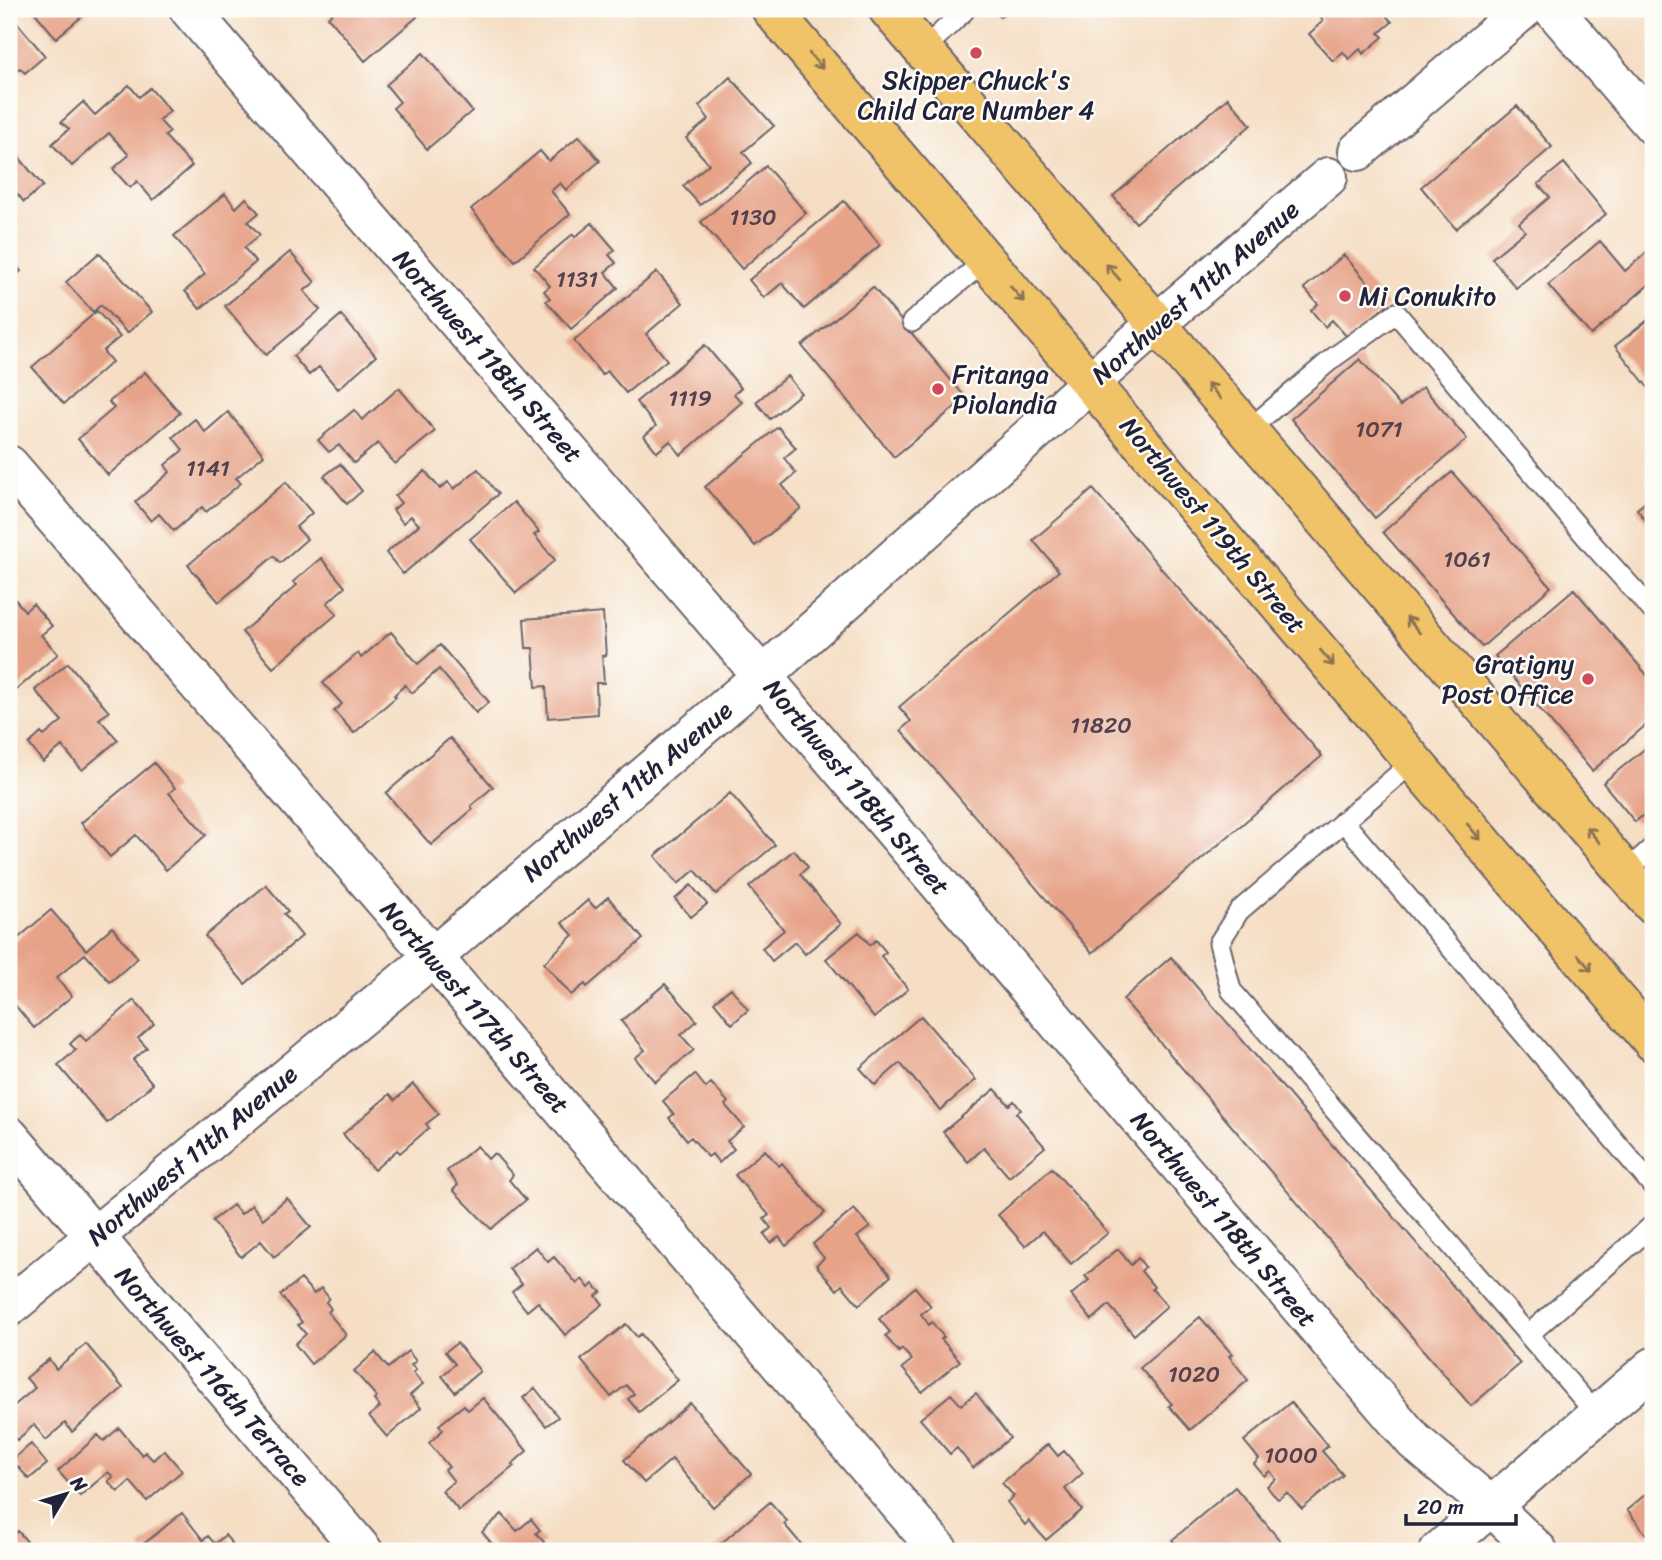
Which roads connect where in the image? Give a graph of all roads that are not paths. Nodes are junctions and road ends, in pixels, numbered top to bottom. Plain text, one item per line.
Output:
1 (189, 9) edge
2 (771, 9) edge
3 (888, 9) edge
4 (962, 9) edge
5 (1524, 9) edge
6 (1553, 9) edge
7 (923, 50) junction
8 (1653, 125) edge
9 (1358, 151) dead end
10 (1328, 177) dead end
11 (987, 259) junction
12 (912, 322) dead end
13 (1157, 324) junction
14 (1092, 383) junction
15 (1248, 430) junction
16 (9, 465) edge
17 (1653, 611) edge
18 (762, 676) junction
19 (1414, 761) junction
20 (1343, 821) junction
21 (1653, 847) edge
22 (1625, 872) junction
23 (1653, 905) edge
24 (433, 957) junction
25 (1653, 1042) edge
26 (9, 1136) edge
27 (1653, 1186) edge
28 (1653, 1225) edge
29 (94, 1237) junction
30 (9, 1307) edge
31 (1528, 1335) junction
32 (1653, 1367) edge
33 (1598, 1416) junction
34 (1492, 1507) junction
35 (363, 1551) edge
36 (939, 1551) edge
37 (1439, 1551) edge
38 (1538, 1551) edge

1 - 18 street, Northwest 118th Street
2 -> 11 highway, Northwest 119th Street
3 - 7 highway
4 - 7 lane
5 - 9 street
6 - 8 street
13 -> 7 highway
10 - 13 street, Northwest 11th Avenue
11 - 12 lane
11 -> 14 highway, Northwest 119th Street
13 - 14 street, Northwest 11th Avenue
15 -> 13 highway
14 - 18 street, Northwest 11th Avenue
14 -> 19 highway, Northwest 119th Street
15 - 17 lane
22 -> 15 highway
16 - 24 street, Northwest 117th Street
18 - 24 street, Northwest 11th Avenue
18 - 34 street, Northwest 118th Street
19 - 20 lane
19 -> 25 highway, Northwest 119th Street
20 - 27 lane
20 - 31 lane
21 - 22 lane
22 - 23 highway
24 - 29 street, Northwest 11th Avenue
24 - 36 street, Northwest 117th Street
26 - 29 street, Northwest 116th Terrace
28 - 31 lane
29 - 30 street, Northwest 11th Avenue
29 - 35 street, Northwest 116th Terrace
31 - 33 lane
32 - 33 street
33 - 34 street
34 - 37 street
34 - 38 street, Northwest 118th Street

